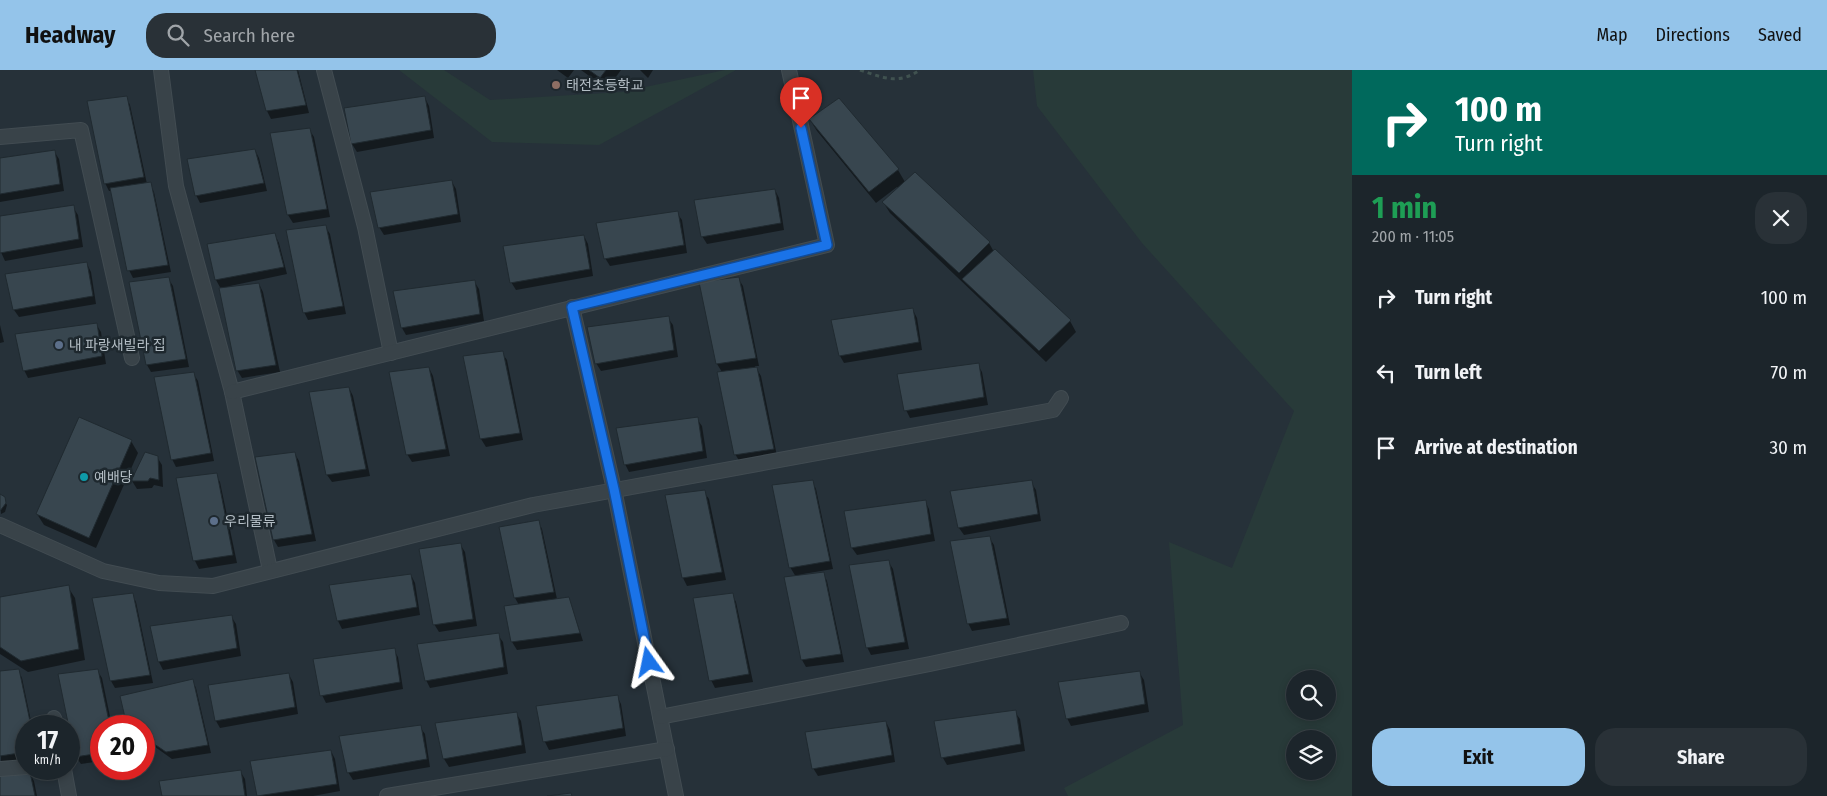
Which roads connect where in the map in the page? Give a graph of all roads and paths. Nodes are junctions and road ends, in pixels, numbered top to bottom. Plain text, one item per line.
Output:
1 (161, 70) edge
2 (324, 70) edge
3 (789, 70) edge
4 (860, 70) edge
5 (920, 70) edge
6 (0, 137) edge
7 (572, 307) junction
8 (391, 353) junction
9 (132, 358) dead end
10 (232, 392) junction
11 (1061, 398) dead end
12 (614, 489) junction
13 (0, 525) edge
14 (270, 570) junction
15 (1121, 623) dead end
16 (660, 717) junction
17 (667, 749) junction
18 (15, 768) edge
19 (0, 769) edge
20 (66, 780) edge
21 (69, 796) edge
22 (388, 796) edge
23 (676, 796) edge

1 - 10 lane
2 - 8 lane
3 - 7 lane
4 - 5 path
6 - 9 lane
7 - 8 lane
7 - 12 lane
8 - 10 lane
10 - 14 lane
11 - 12 lane
12 - 14 lane
12 - 16 lane
13 - 14 lane
15 - 16 lane
16 - 17 lane
17 - 22 lane
17 - 23 lane
18 - 19 lane
20 - 21 lane

